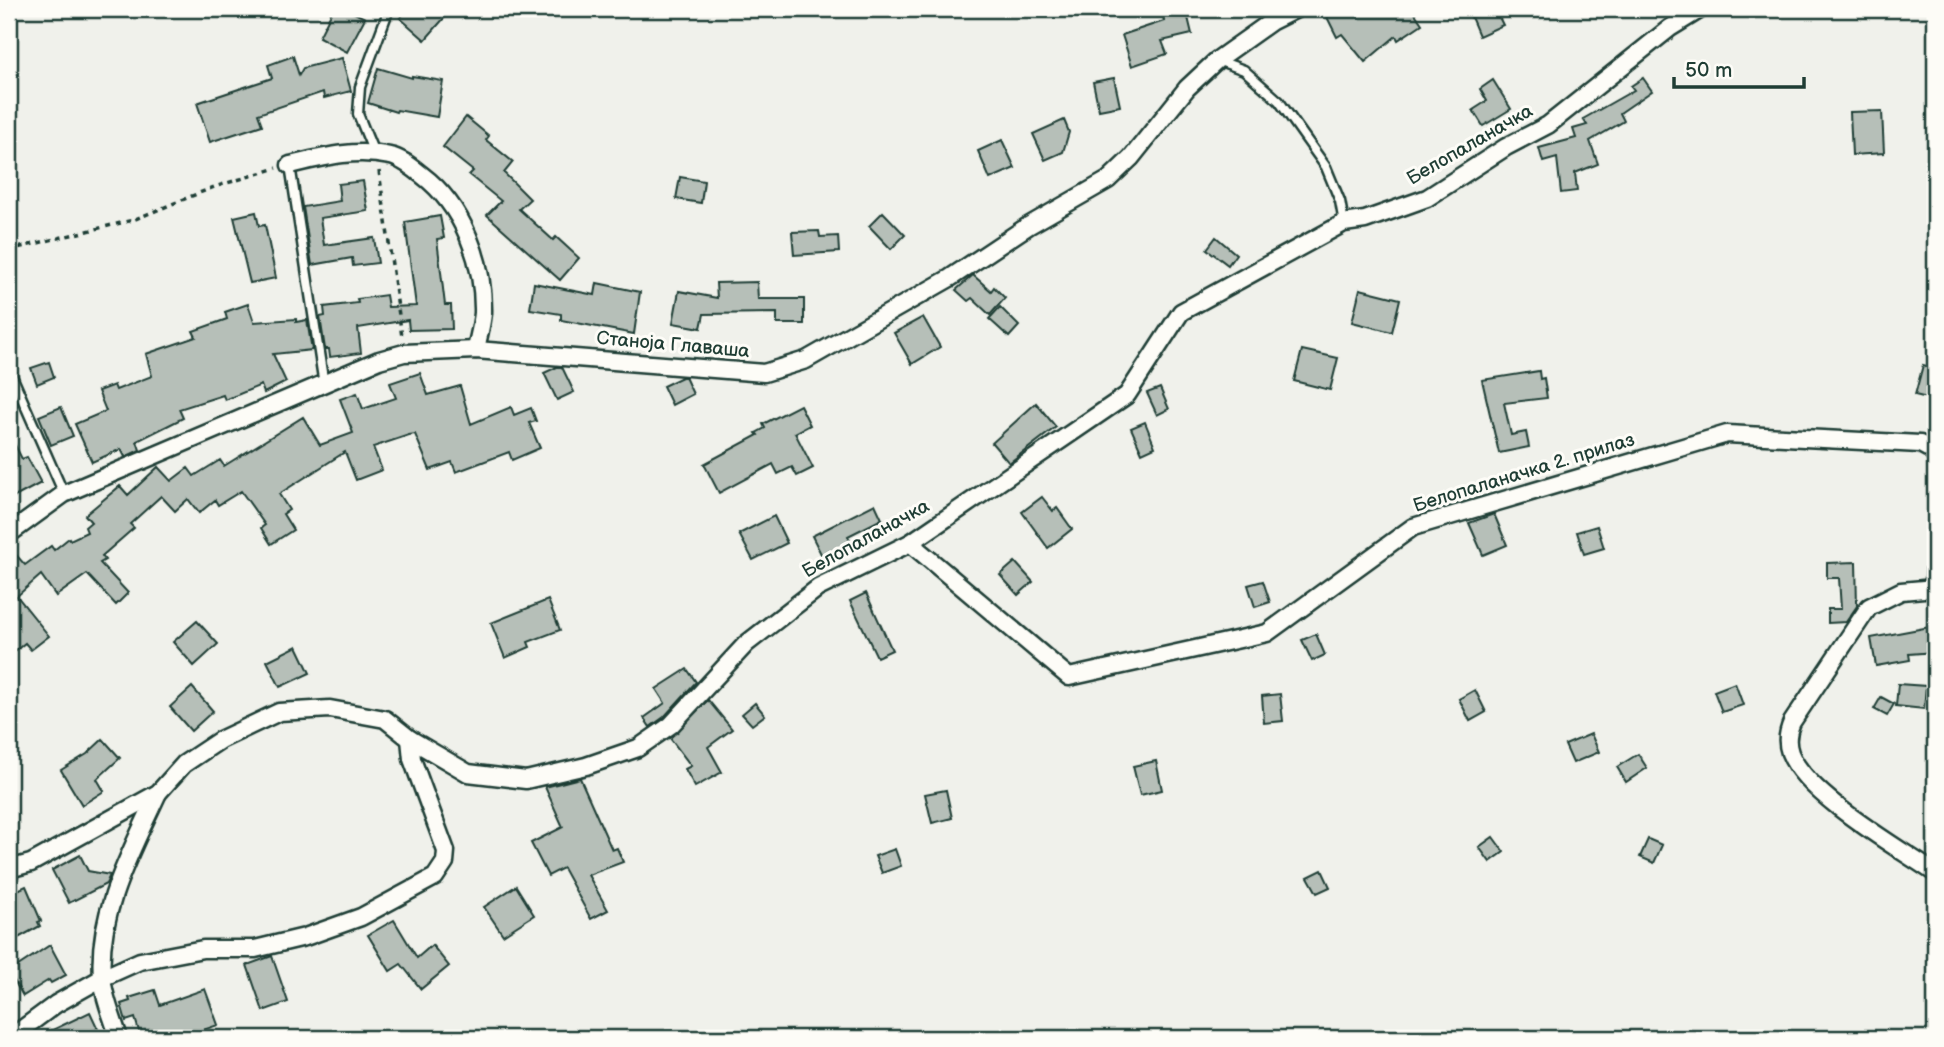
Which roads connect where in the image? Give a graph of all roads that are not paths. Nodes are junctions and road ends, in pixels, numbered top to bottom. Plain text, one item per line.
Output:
1 (389, 9) edge
2 (1296, 9) edge
3 (1701, 9) edge
4 (1217, 60) junction
5 (374, 153) junction
6 (289, 165) joint
7 (1344, 223) junction
8 (476, 350) junction
9 (9, 369) edge
10 (324, 385) junction
11 (1935, 456) edge
12 (64, 494) junction
13 (9, 534) edge
14 (910, 543) junction
15 (1935, 554) edge
16 (1935, 588) edge
17 (410, 739) junction
18 (158, 793) junction
19 (9, 869) edge
20 (1935, 873) edge
21 (102, 978) junction
22 (10, 1038) edge
23 (119, 1038) edge

1 - 5 lane
2 - 4 street, Станоја Главаша
3 - 7 street, Белопаланачка
4 - 7 lane
4 - 8 street, Станоја Главаша
5 - 6 street
5 - 8 street
6 - 10 lane
7 - 14 street, Белопаланачка
8 - 10 street, Станоја Главаша
9 - 12 lane
10 - 12 street, Станоја Главаша
11 - 14 street, Белопаланачка 2. прилаз
12 - 13 street, Станоја Главаша
14 - 17 street, Белопаланачка
15 - 16 street
16 - 20 street
17 - 18 street, Белопаланачка
17 - 21 street
18 - 19 street, Белопаланачка
18 - 21 street
21 - 22 street
21 - 23 street

